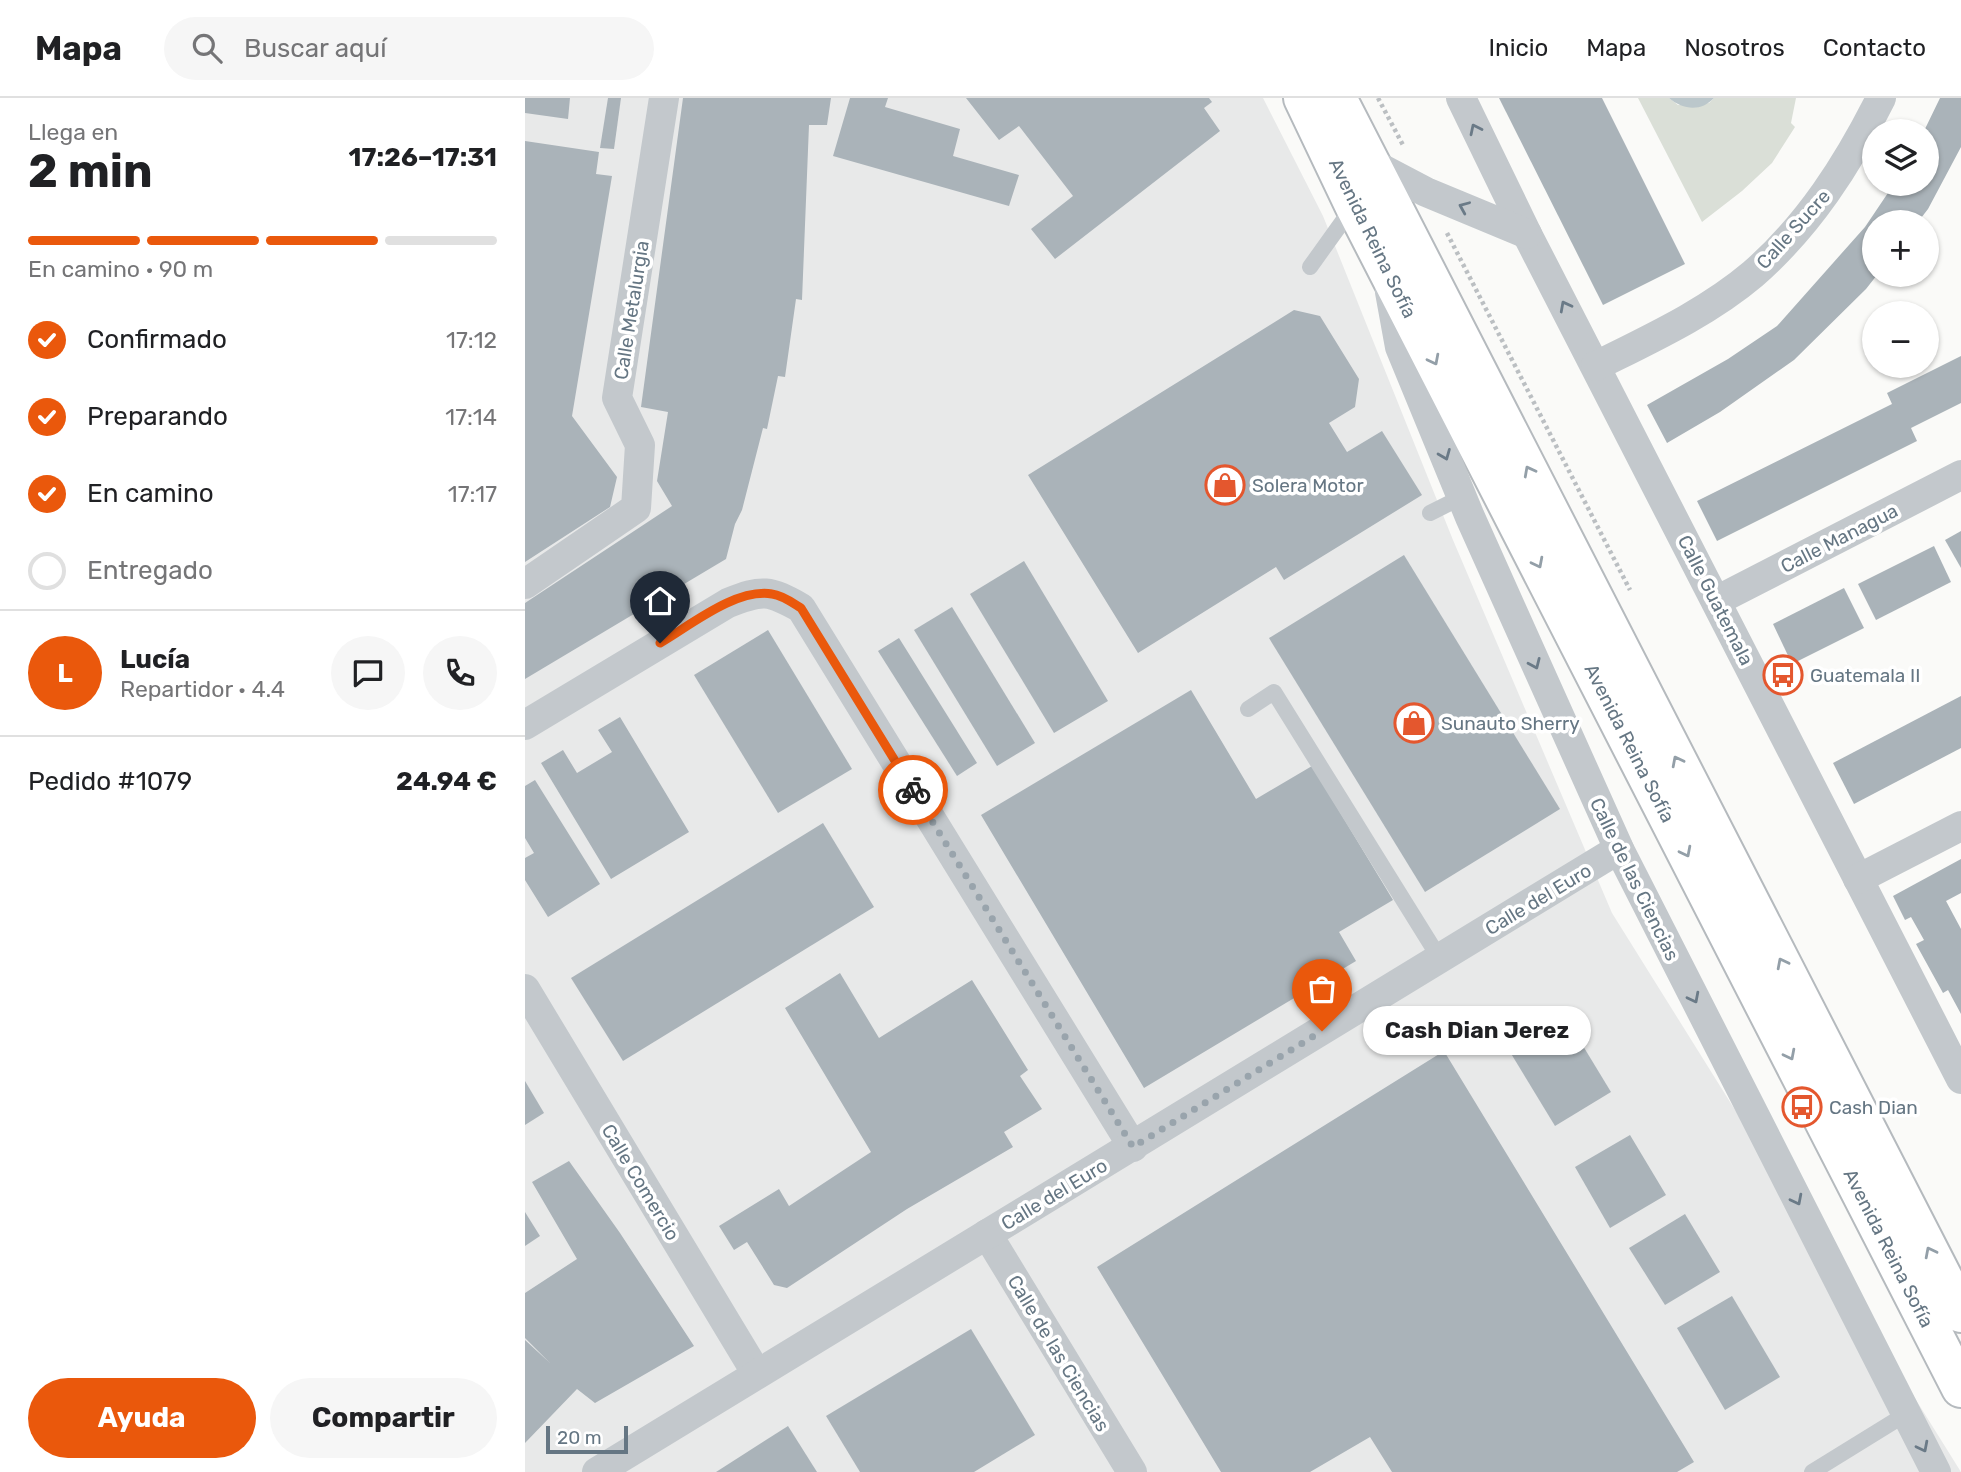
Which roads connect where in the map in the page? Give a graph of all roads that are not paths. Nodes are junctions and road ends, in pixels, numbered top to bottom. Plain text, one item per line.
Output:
1 (664, 98) edge
2 (1303, 98) edge
3 (1337, 98) edge
4 (1461, 98) edge
5 (1881, 98) edge
6 (1367, 161) junction
7 (1354, 205) junction
8 (1527, 234) junction
9 (1385, 265) junction
10 (1310, 267) dead end
11 (1596, 366) junction
12 (1961, 475) edge
13 (1462, 497) junction
14 (1430, 513) dead end
15 (525, 584) edge
16 (1716, 601) junction
17 (1248, 709) dead end
18 (525, 724) edge
19 (1961, 826) edge
20 (1619, 849) junction
21 (1859, 879) junction
22 (1440, 958) junction
23 (525, 989) edge
24 (1961, 1079) edge
25 (1133, 1147) junction
26 (986, 1234) junction
27 (1961, 1313) edge
28 (757, 1374) junction
29 (1961, 1388) edge
30 (1906, 1414) junction
31 (597, 1472) edge
32 (1132, 1472) edge
33 (1812, 1472) edge
34 (1936, 1472) edge

1 - 15 street, Calle Metalurgia
2 - 7 main road, Avenida Reina Sofía
3 - 6 main road, Avenida Reina Sofía
8 -> 4 street, Calle Guatemala
5 - 11 street, Calle Sucre
8 -> 6 street
27 -> 6 main road, Avenida Reina Sofía
7 - 9 main road, Avenida Reina Sofía
7 - 10 lane
11 -> 8 street, Calle Guatemala
9 -> 13 street, Calle de las Ciencias
9 -> 29 main road, Avenida Reina Sofía
11 - 16 street, Calle Guatemala
12 - 16 street, Calle Managua
13 - 14 lane
13 -> 20 street, Calle de las Ciencias
16 - 21 street, Calle Guatemala
17 - 22 lane
18 - 25 street
19 - 21 street
20 - 22 street, Calle del Euro
20 -> 30 street, Calle de las Ciencias
21 - 24 street, Calle Guatemala
22 - 25 street, Calle del Euro
23 - 28 street, Calle Comercio
25 - 26 street, Calle del Euro
26 - 28 street, Calle del Euro
26 - 32 street, Calle de las Ciencias
28 - 31 street, Calle del Euro
30 - 33 lane
30 -> 34 street, Calle de las Ciencias

